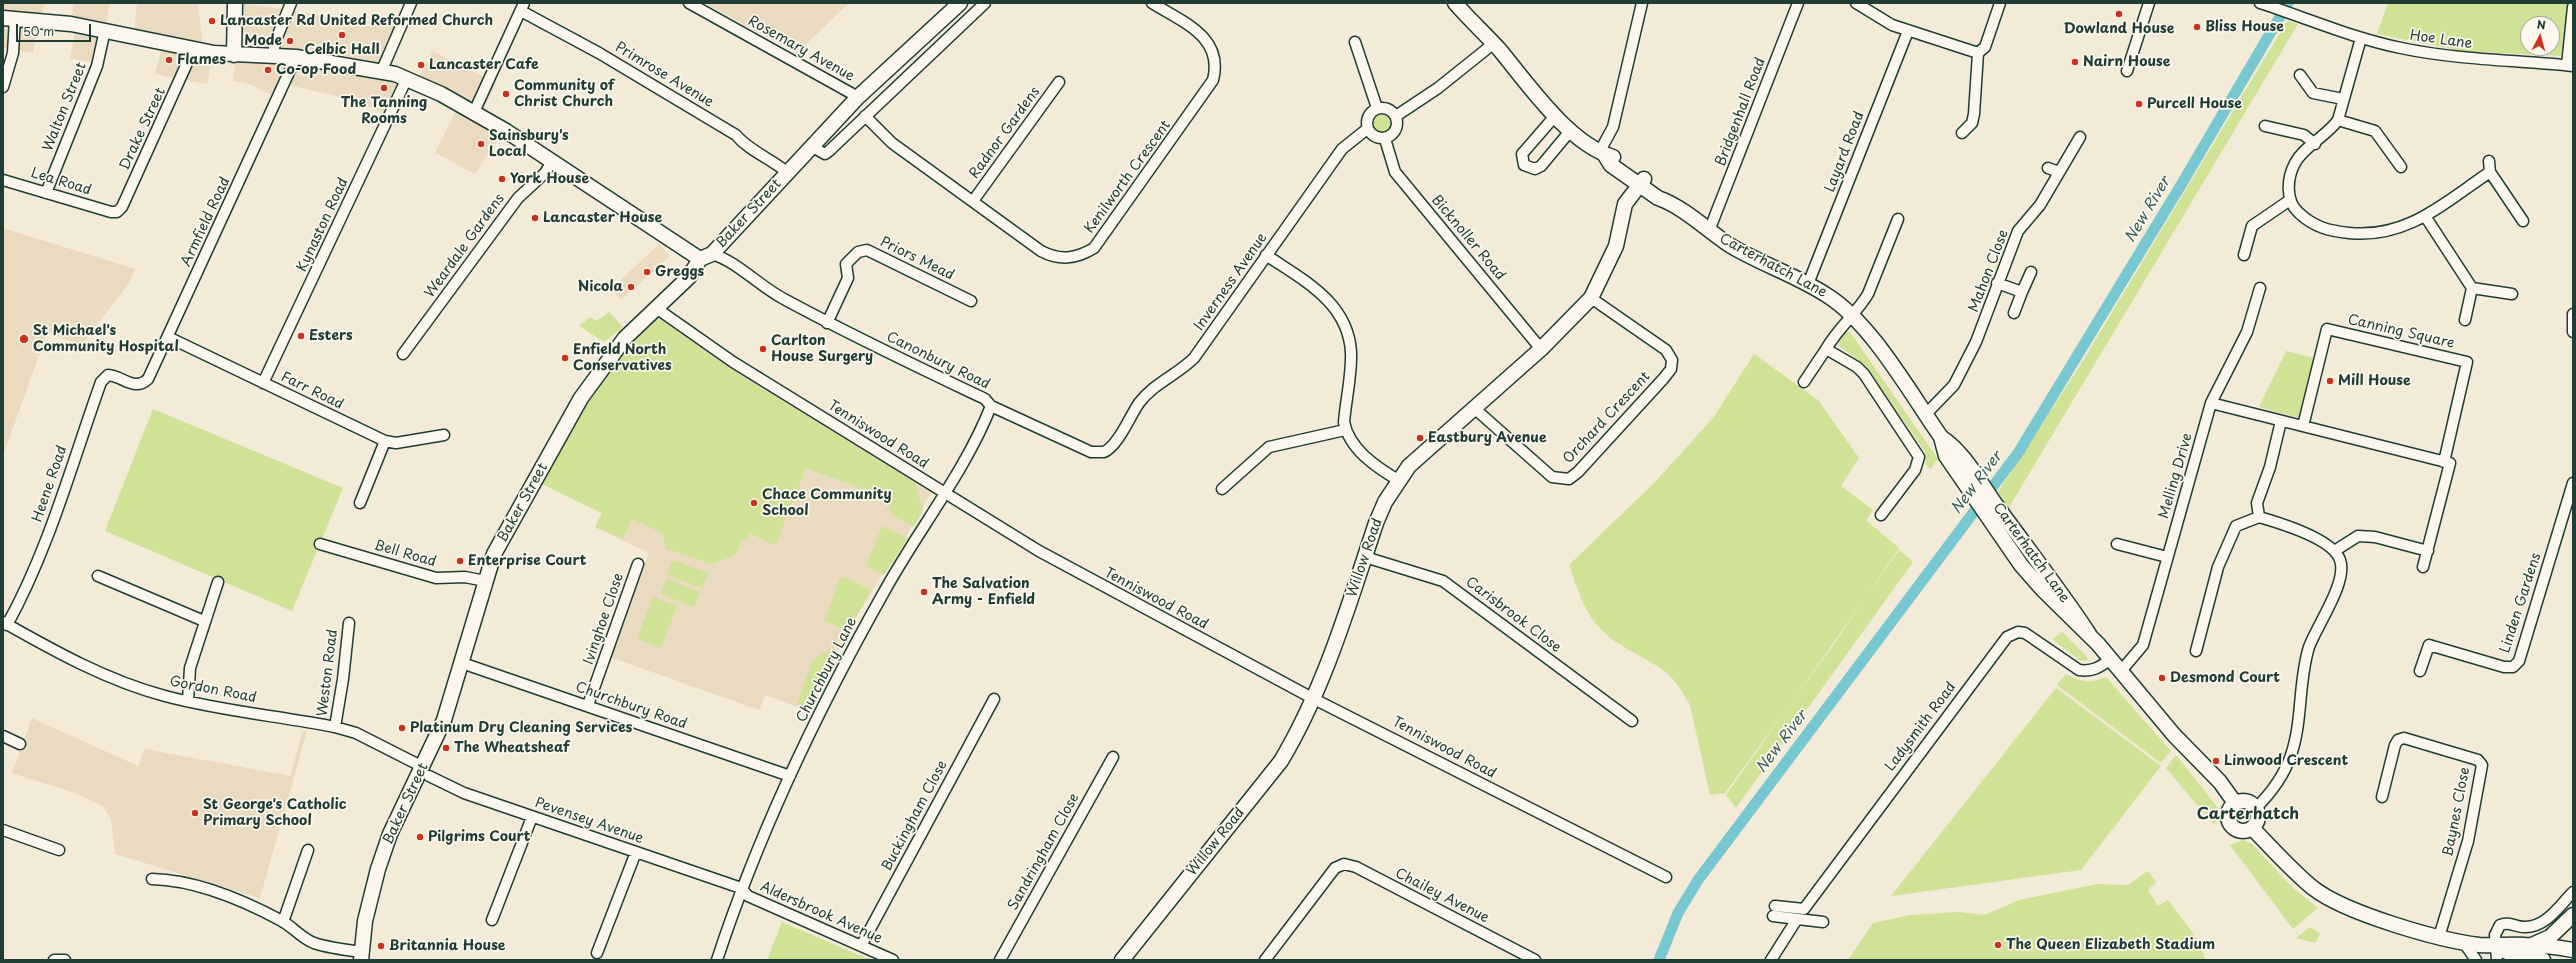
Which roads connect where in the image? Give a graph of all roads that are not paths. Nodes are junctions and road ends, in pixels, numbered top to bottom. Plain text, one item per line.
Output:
1 (235, 3) edge
2 (291, 3) edge
3 (411, 3) edge
4 (689, 3) edge
5 (960, 3) edge
6 (985, 3) edge
7 (1152, 3) edge
8 (1454, 3) edge
9 (1642, 3) edge
10 (1798, 3) edge
11 (1856, 3) edge
12 (2000, 3) edge
13 (2149, 3) edge
14 (2260, 3) edge
15 (522, 7) edge
16 (2573, 7) edge
17 (1466, 15) junction
18 (9, 18) edge
19 (105, 30) junction
20 (1908, 31) junction
21 (2361, 38) junction
22 (1355, 42) dead end
23 (1488, 48) junction
24 (193, 50) junction
25 (1982, 50) junction
26 (234, 55) junction
27 (273, 56) junction
28 (296, 57) junction
29 (2570, 66) edge
30 (382, 70) junction
31 (2127, 71) dead end
32 (2300, 76) dead end
33 (1520, 77) junction
34 (407, 78) junction
35 (1059, 82) dead end
36 (3, 87) edge
37 (858, 97) junction
38 (2343, 99) junction
39 (1377, 108) junction
40 (474, 112) junction
41 (865, 116) junction
42 (1396, 116) junction
43 (1554, 116) junction
44 (2338, 120) junction
45 (2265, 126) dead end
46 (1367, 129) junction
47 (1571, 130) junction
48 (1962, 133) dead end
49 (2080, 137) dead end
50 (1385, 139) junction
51 (2315, 144) junction
52 (811, 146) junction
53 (1602, 153) junction
54 (553, 160) junction
55 (2489, 161) dead end
56 (2401, 167) dead end
57 (2048, 168) dead end
58 (2059, 172) junction
59 (2490, 172) junction
60 (788, 173) junction
61 (3, 180) edge
62 (1642, 182) junction
63 (46, 193) junction
64 (2290, 200) junction
65 (973, 201) junction
66 (111, 212) joint
67 (2425, 216) junction
68 (1898, 219) dead end
69 (2523, 221) dead end
70 (1709, 231) junction
71 (1266, 254) junction
72 (2244, 255) dead end
73 (706, 256) junction
74 (2031, 272) dead end
75 (1997, 282) junction
76 (1808, 284) junction
77 (2260, 288) dead end
78 (2472, 288) junction
79 (2022, 292) junction
80 (2512, 294) dead end
81 (1591, 298) junction
82 (971, 301) dead end
83 (656, 308) junction
84 (2014, 312) dead end
85 (1850, 314) junction
86 (2573, 314) edge
87 (2465, 320) dead end
88 (827, 323) junction
89 (2573, 332) edge
90 (168, 337) junction
91 (1541, 349) junction
92 (1826, 349) junction
93 (403, 354) dead end
94 (1804, 382) dead end
95 (263, 383) junction
96 (130, 384) joint
97 (988, 403) junction
98 (2211, 403) junction
99 (1474, 408) junction
100 (1925, 415) junction
101 (2281, 421) junction
102 (2303, 426) junction
103 (1345, 430) junction
104 (444, 435) dead end
105 (385, 441) junction
106 (1113, 445) joint
107 (2444, 462) junction
108 (1398, 480) junction
109 (2573, 483) edge
110 (1222, 489) dead end
111 (944, 493) junction
112 (2571, 497) edge
113 (360, 503) dead end
114 (1880, 515) dead end
115 (2259, 517) junction
116 (320, 544) dead end
117 (2117, 544) dead end
118 (2336, 550) junction
119 (2428, 551) junction
120 (1365, 557) junction
121 (2167, 557) junction
122 (638, 564) dead end
123 (2424, 567) dead end
124 (98, 576) dead end
125 (484, 581) junction
126 (218, 582) dead end
127 (204, 621) junction
128 (349, 623) dead end
129 (5, 624) edge
130 (2196, 651) dead end
131 (2111, 659) junction
132 (462, 663) junction
133 (2121, 671) junction
134 (2420, 671) dead end
135 (994, 699) dead end
136 (1314, 699) junction
137 (188, 701) junction
138 (588, 705) junction
139 (1632, 721) dead end
140 (336, 727) junction
141 (3, 736) edge
142 (20, 744) dead end
143 (1113, 757) dead end
144 (426, 771) junction
145 (790, 776) junction
146 (2382, 796) dead end
147 (2236, 803) junction
148 (2256, 808) junction
149 (532, 817) junction
150 (2252, 828) junction
151 (3, 830) edge
152 (59, 850) dead end
153 (308, 850) dead end
154 (636, 852) junction
155 (1666, 877) dead end
156 (152, 879) dead end
157 (741, 888) junction
158 (2573, 892) edge
159 (1775, 906) dead end
160 (1773, 916) dead end
161 (2573, 916) edge
162 (1797, 919) junction
163 (492, 920) dead end
164 (283, 922) junction
165 (1822, 922) dead end
166 (2439, 937) junction
167 (2464, 942) junction
168 (2531, 945) junction
169 (861, 946) junction
170 (2573, 950) edge
171 (597, 953) dead end
172 (2497, 953) edge
173 (361, 956) edge
174 (54, 960) edge
175 (65, 960) edge
176 (717, 960) edge
177 (893, 960) edge
178 (1000, 960) edge
179 (1122, 960) edge
180 (1265, 960) edge
181 (1535, 960) edge
182 (1771, 960) edge
183 (2476, 960) edge
184 (2539, 960) edge

1 - 26 street
2 - 27 street
3 - 30 street
4 - 37 street, Rosemary Avenue
5 - 37 street, Baker Street
6 - 41 street
7 - 65 street, Kenilworth Crescent
8 - 17 street
9 - 53 street
10 - 70 street, Bridgenhall Road
11 - 20 street
12 - 25 street
13 - 31 street
14 - 21 street, Hoe Lane
15 - 40 street
15 - 60 street, Primrose Avenue
16 - 29 street
17 - 23 street
17 - 33 street
18 - 19 street
18 - 36 street
19 - 24 street
19 - 63 street, Walton Street
20 - 25 street
20 - 76 street, Layard Road
21 - 29 street, Hoe Lane
21 - 38 street
22 - 39 street
23 - 33 street
23 - 42 street
24 - 26 street
24 - 66 street, Drake Street
25 - 48 street
26 - 27 street
27 - 28 street
28 - 30 street
28 - 90 street, Armfield Road
30 - 34 street
32 - 38 street
33 - 43 street, Carterhatch Lane
34 - 40 street
34 - 95 street, Kynaston Road
35 - 65 street, Radnor Gardens
37 - 52 street, Baker Street
38 - 44 street
39 - 42 street
39 - 46 street, Inverness Avenue
40 - 54 street
41 - 52 street
41 - 65 street, Kenilworth Crescent
42 - 50 street
43 - 47 street, Carterhatch Lane
43 - 47 street
44 - 51 street
44 - 56 street
45 - 51 street
46 - 50 street
46 - 71 street, Inverness Avenue
47 - 53 street, Carterhatch Lane
49 - 58 street, Mahon Close
50 - 91 street, Bicknoller Road
51 - 64 street
52 - 60 street, Baker Street
53 - 62 street, Carterhatch Lane
54 - 73 street
54 - 93 street, Weardale Gardens
55 - 59 street
57 - 58 street
58 - 75 street, Mahon Close
59 - 67 street
59 - 69 street
60 - 73 street, Baker Street
61 - 63 street, Lea Road
62 - 70 street, Carterhatch Lane
62 - 81 street, Willow Road
63 - 66 street, Lea Road
64 - 67 street
64 - 72 street
67 - 78 street
68 - 85 street
70 - 76 street, Carterhatch Lane
71 - 103 street
71 - 106 street, Inverness Avenue
73 - 83 street, Baker Street
73 - 88 street, Canonbury Road
74 - 79 street
75 - 79 street
75 - 100 street, Mahon Close
76 - 85 street, Carterhatch Lane
77 - 98 street, Melling Drive
78 - 80 street
78 - 87 street
79 - 84 street
81 - 91 street, Willow Road
81 - 99 street, Orchard Crescent
82 - 88 street, Priors Mead
83 - 111 street, Tenniswood Road
83 - 125 street, Baker Street
85 - 92 street
85 - 100 street, Carterhatch Lane
86 - 89 street
88 - 97 street, Canonbury Road
90 - 95 street, Farr Road
90 - 96 street, Armfield Road
91 - 99 street, Willow Road
92 - 94 street
92 - 114 street
95 - 105 street, Farr Road
96 - 129 street, Heene Road
97 - 106 street, Canonbury Road
97 - 111 street, Churchbury Lane
98 - 101 street
98 - 121 street, Melling Drive
99 - 108 street, Willow Road
100 - 131 street, Carterhatch Lane
101 - 102 street
101 - 115 street
102 - 107 street
102 - 107 street, Canning Square
103 - 108 street
103 - 110 street
104 - 105 street
105 - 113 street
107 - 119 street, Canning Square
108 - 120 street, Willow Road
109 - 112 street, Linden Gardens
111 - 136 street, Tenniswood Road
111 - 145 street, Churchbury Lane
112 - 134 street, Linden Gardens
115 - 118 street
115 - 130 street
116 - 125 street, Bell Road
117 - 121 street
118 - 119 street
118 - 148 street
119 - 123 street
120 - 136 street, Willow Road
120 - 139 street, Carisbrook Close
121 - 133 street, Melling Drive
122 - 138 street, Ivinghoe Close
124 - 127 street
125 - 132 street, Baker Street
126 - 127 street
127 - 137 street
128 - 140 street, Weston Road
129 - 137 street, Gordon Road
131 - 133 street, Carterhatch Lane
131 - 159 street, Ladysmith Road
132 - 138 street, Churchbury Road
132 - 144 street, Baker Street
133 - 147 street, Carterhatch Lane
135 - 169 street, Buckingham Close
136 - 155 street, Tenniswood Road
136 - 179 street, Willow Road
137 - 140 street, Gordon Road
138 - 145 street, Churchbury Road
140 - 144 street, Gordon Road
141 - 142 street
143 - 178 street, Sandringham Close
144 - 149 street, Pevensey Avenue
144 - 173 street, Baker Street
145 - 157 street, Churchbury Lane
146 - 166 street, Baynes Close
147 - 148 street
147 - 150 street
148 - 150 street
149 - 154 street, Pevensey Avenue
149 - 163 street
150 - 166 street
151 - 152 street
153 - 164 street
154 - 157 street, Pevensey Avenue
154 - 171 street
156 - 164 street
157 - 169 street, Aldersbrook Avenue
157 - 176 street, Churchbury Lane
158 - 172 street
160 - 162 street
161 - 168 street
162 - 165 street
162 - 182 street
164 - 173 street
166 - 167 street
167 - 172 street
167 - 183 street
168 - 170 street
168 - 172 street
169 - 177 street, Aldersbrook Avenue
172 - 184 street
174 - 175 street
180 - 181 street, Chailey Avenue

